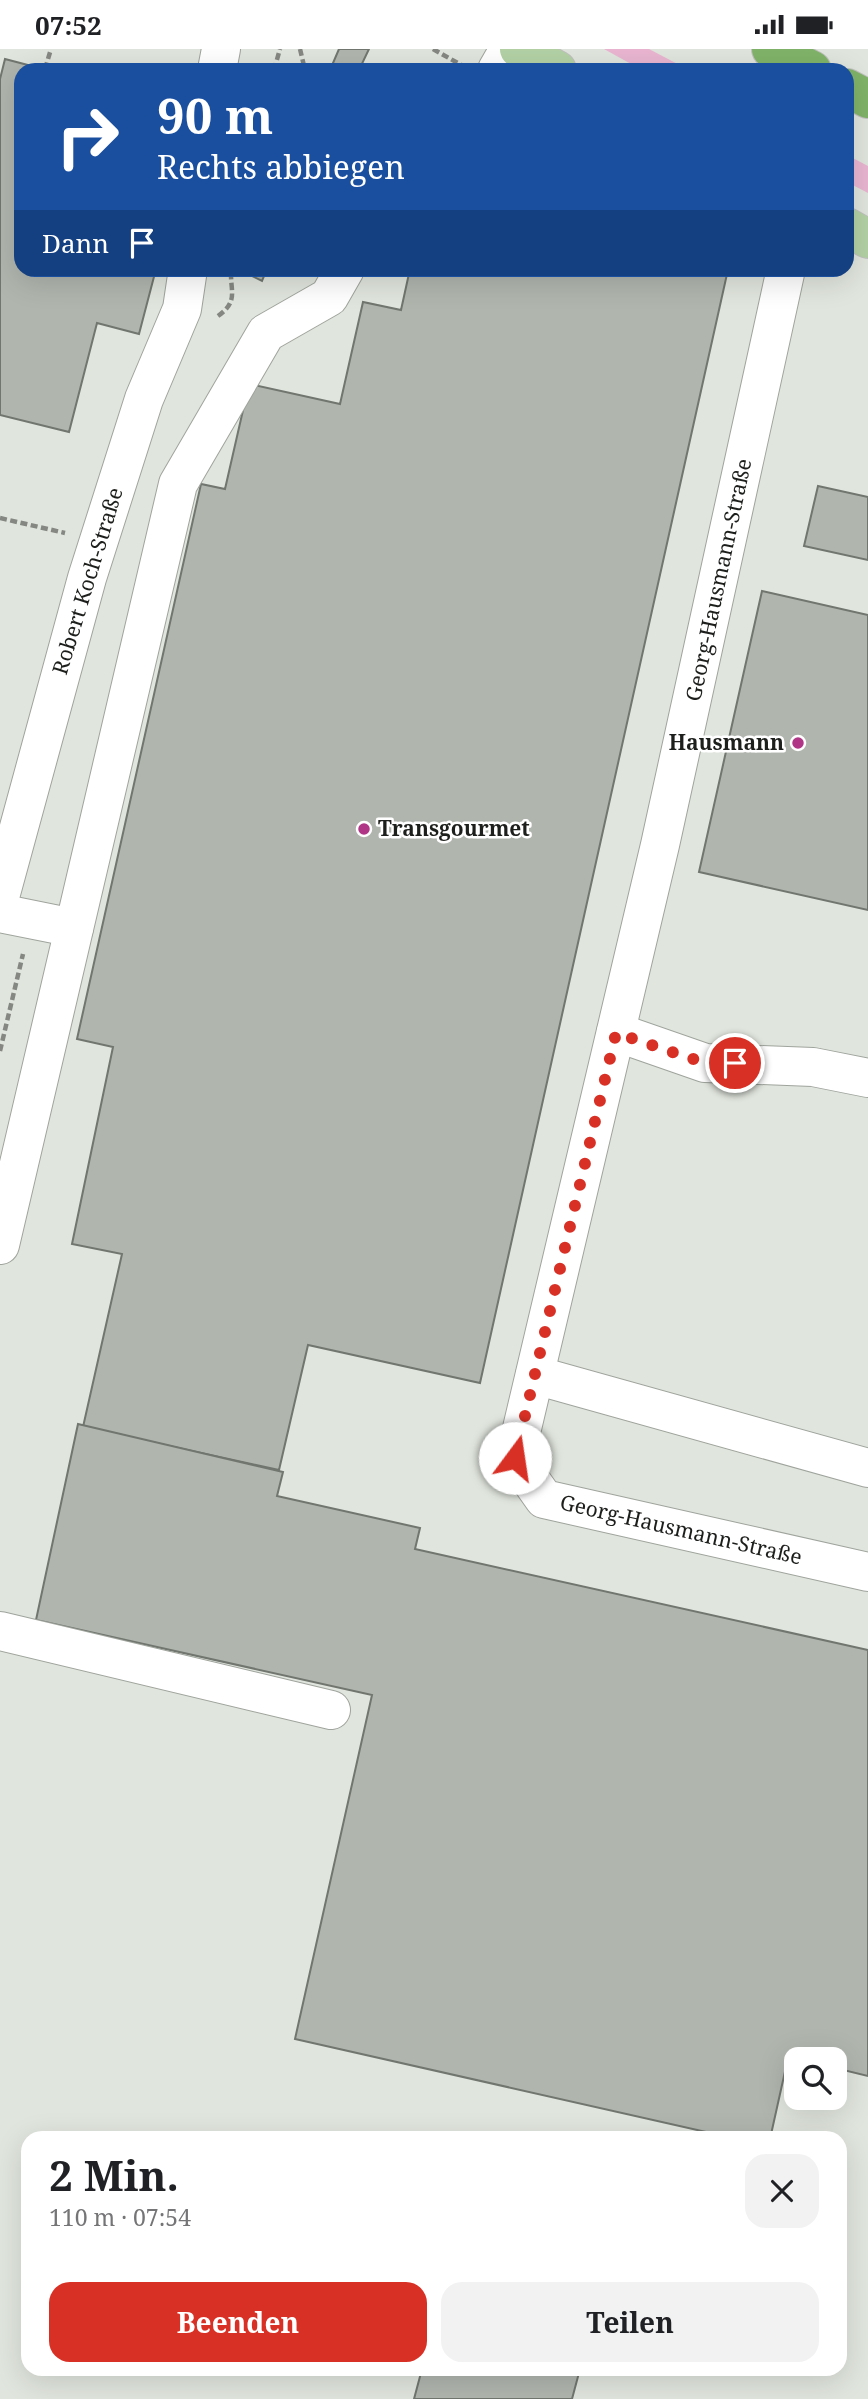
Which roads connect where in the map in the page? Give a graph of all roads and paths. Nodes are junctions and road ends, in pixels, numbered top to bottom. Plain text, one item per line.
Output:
1 (433, 49) edge
2 (519, 49) edge
3 (771, 49) edge
4 (457, 63) edge
5 (544, 63) edge
6 (798, 63) edge
7 (187, 277) edge
8 (232, 277) edge
9 (340, 277) edge
10 (784, 277) edge
11 (208, 320) dead end
12 (0, 518) edge
13 (101, 533) junction
14 (0, 897) edge
15 (0, 913) edge
16 (74, 929) junction
17 (616, 1033) junction
18 (868, 1079) edge
19 (0, 1245) edge
20 (535, 1375) junction
21 (868, 1468) edge
22 (868, 1572) edge
23 (0, 1631) edge
24 (331, 1710) dead end

1 - 4 path
2 - 5 main road
3 - 6 highway
7 - 13 street, Robert Koch-Straße
8 - 11 path
9 - 16 street
10 - 17 street, Georg-Hausmann-Straße
12 - 13 path
13 - 14 street, Robert Koch-Straße
15 - 16 street
16 - 19 street
17 - 18 street
17 - 20 street, Georg-Hausmann-Straße
20 - 21 street
20 - 22 street, Georg-Hausmann-Straße
23 - 24 street

